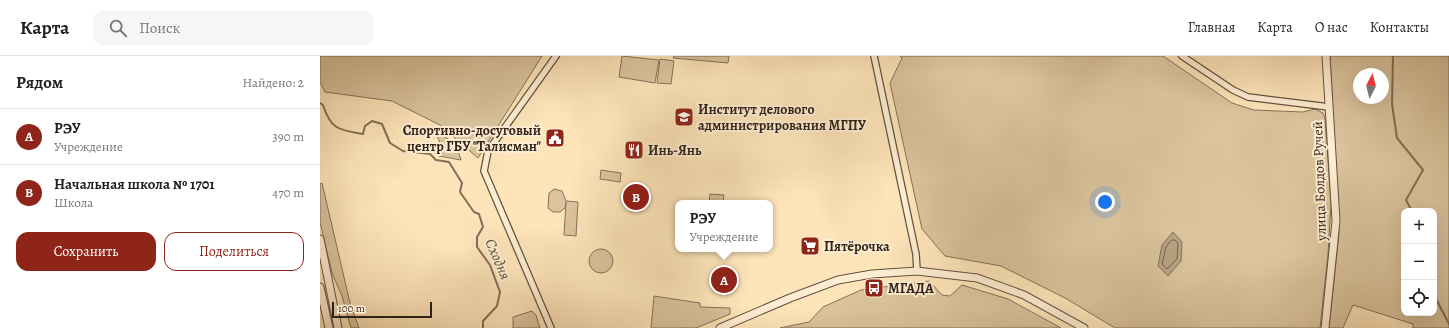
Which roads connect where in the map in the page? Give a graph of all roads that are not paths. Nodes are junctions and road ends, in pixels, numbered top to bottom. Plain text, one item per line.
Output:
1 (556, 56) edge
2 (874, 56) edge
3 (1182, 56) edge
4 (1326, 56) edge
5 (1329, 107) junction
6 (320, 239) edge
7 (917, 271) junction
8 (320, 287) edge
9 (329, 328) edge
10 (338, 328) edge
11 (551, 328) edge
12 (720, 328) edge
13 (1084, 328) edge
14 (1325, 328) edge

1 - 11 street
2 - 7 street
3 - 5 street
4 - 5 street, улица Болдов Ручей
5 - 14 street, улица Болдов Ручей
6 - 10 street
7 - 12 street
7 - 13 street
8 - 9 street

